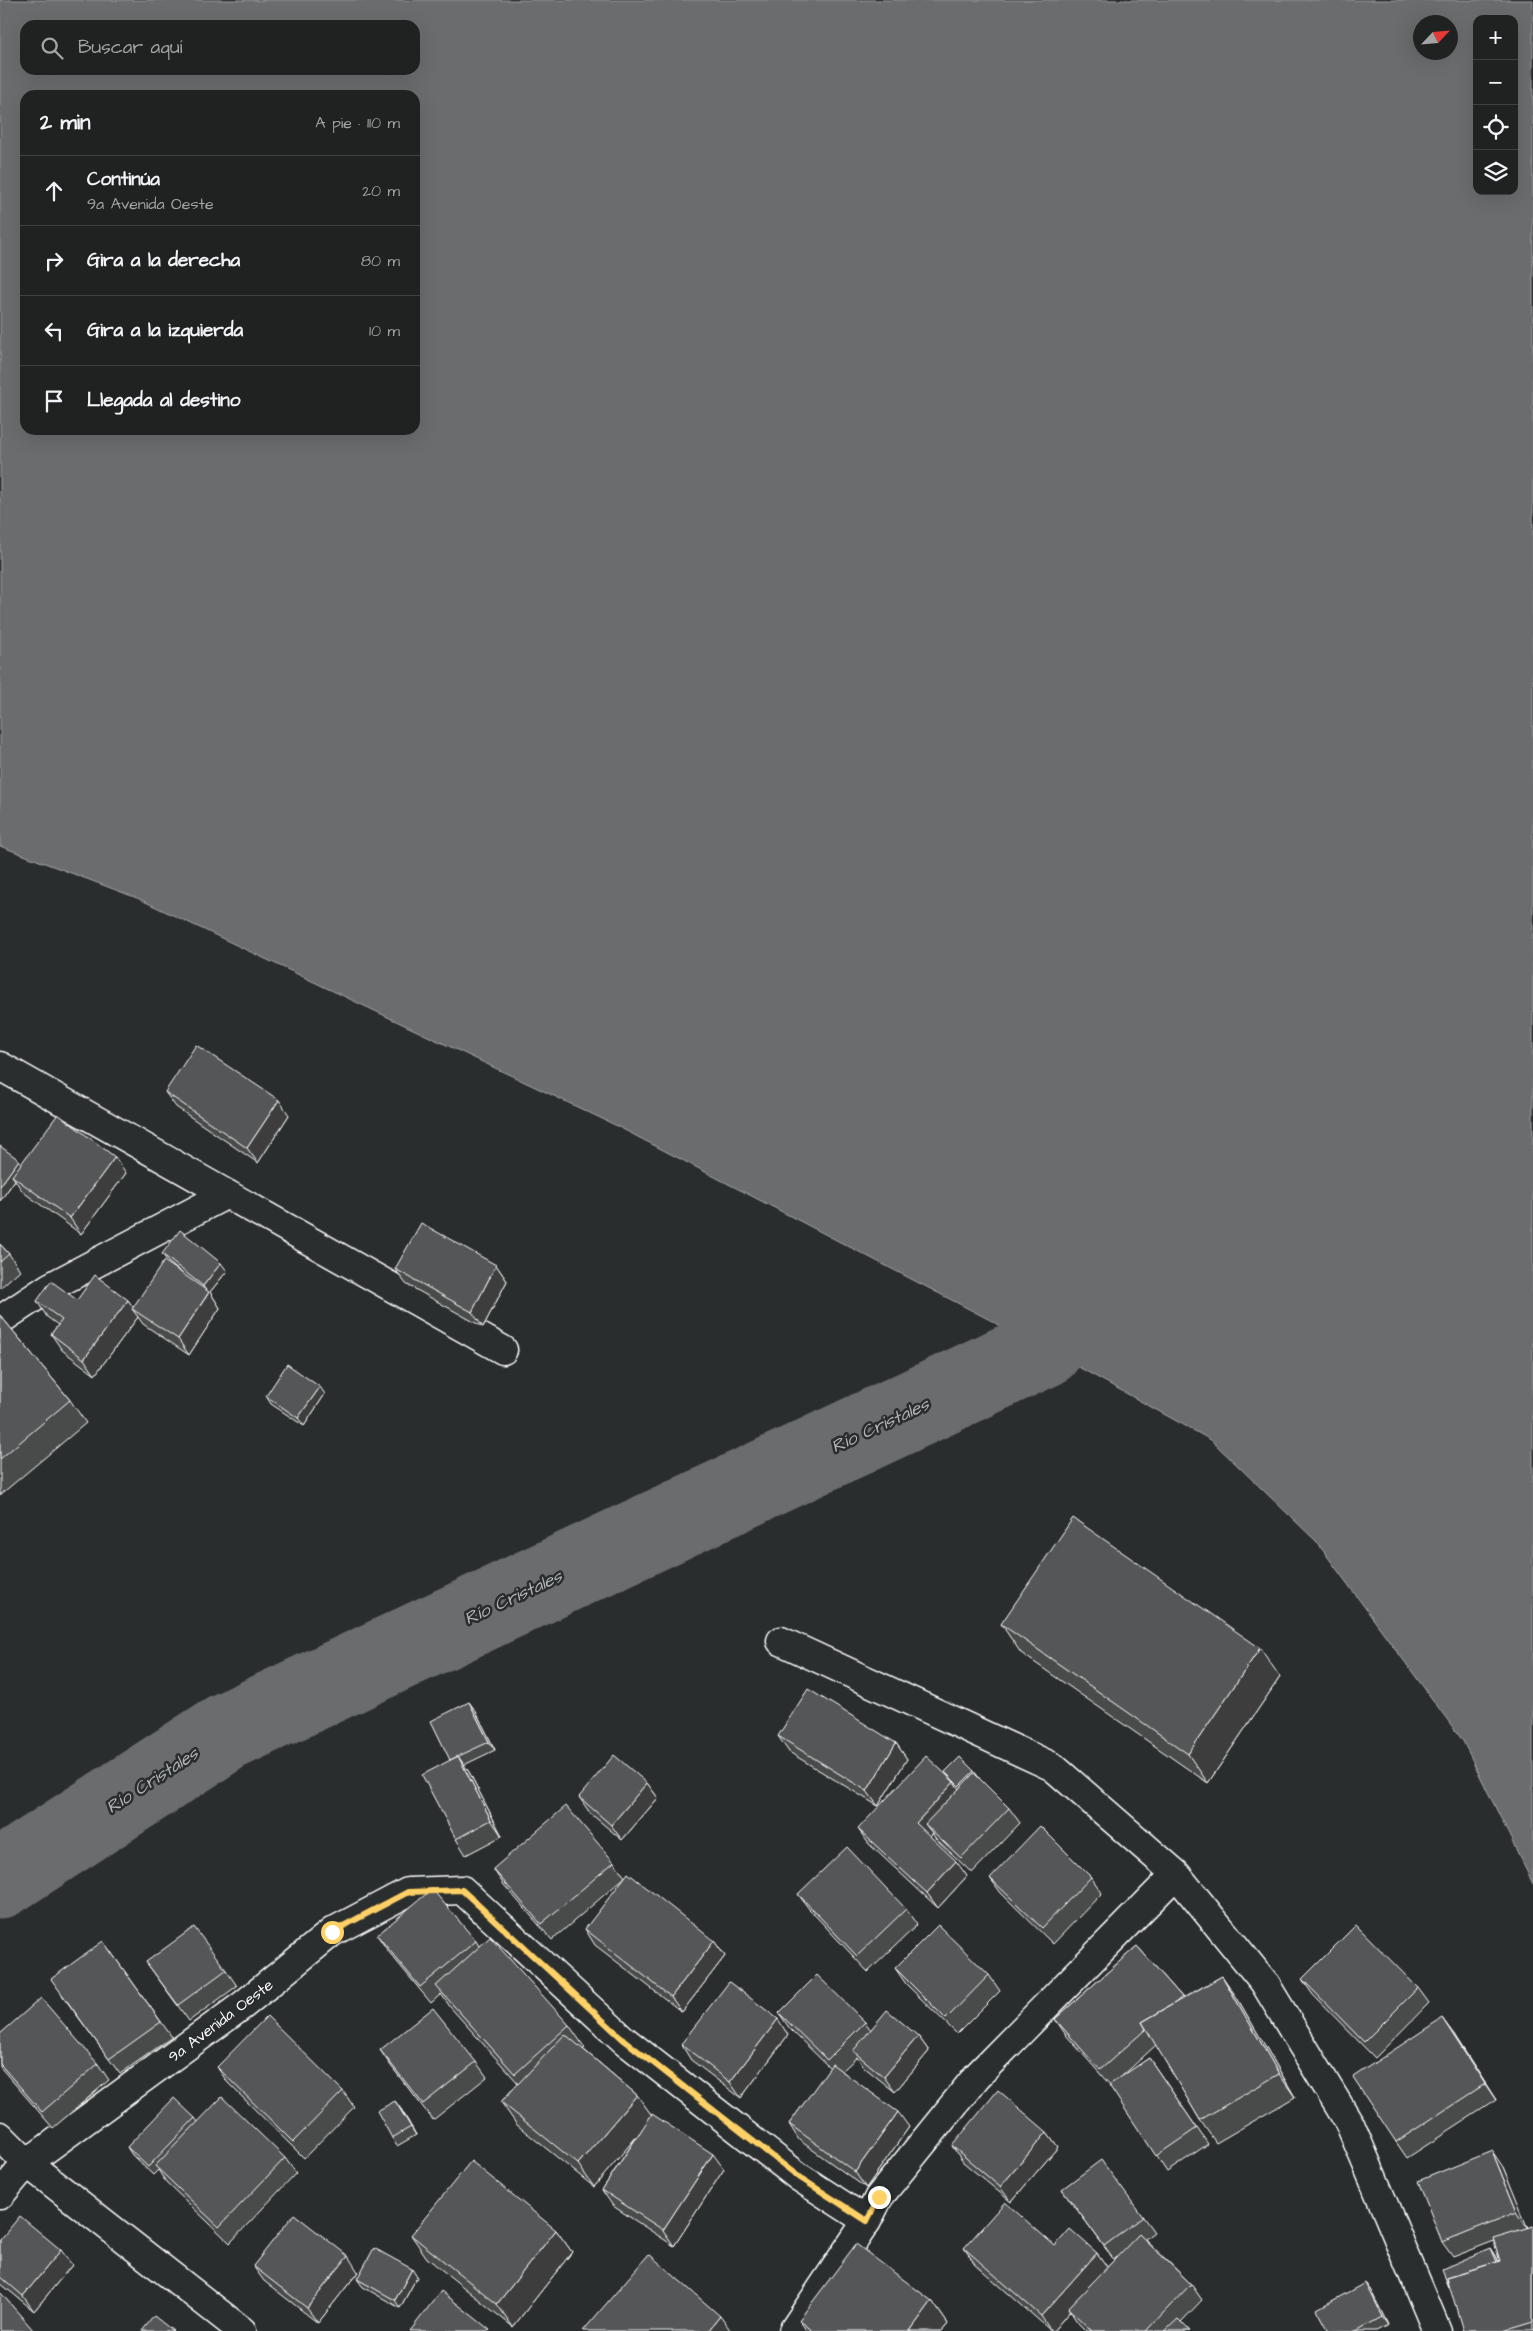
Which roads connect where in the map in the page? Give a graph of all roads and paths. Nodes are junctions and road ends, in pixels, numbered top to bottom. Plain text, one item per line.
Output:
1 (0, 1066) edge
2 (227, 1194) junction
3 (0, 1320) edge
4 (503, 1350) dead end
5 (781, 1640) dead end
6 (1176, 1874) junction
7 (0, 2136) edge
8 (27, 2163) junction
9 (0, 2195) edge
10 (867, 2221) junction
11 (242, 2331) edge
12 (793, 2331) edge
13 (1437, 2331) edge

1 - 2 street
2 - 3 street
2 - 4 street
5 - 6 street
6 - 10 street
6 - 13 street
7 - 8 street
8 - 9 street, 9a Avenida Oeste
8 - 10 street, 9a Avenida Oeste
8 - 11 street
10 - 12 street

